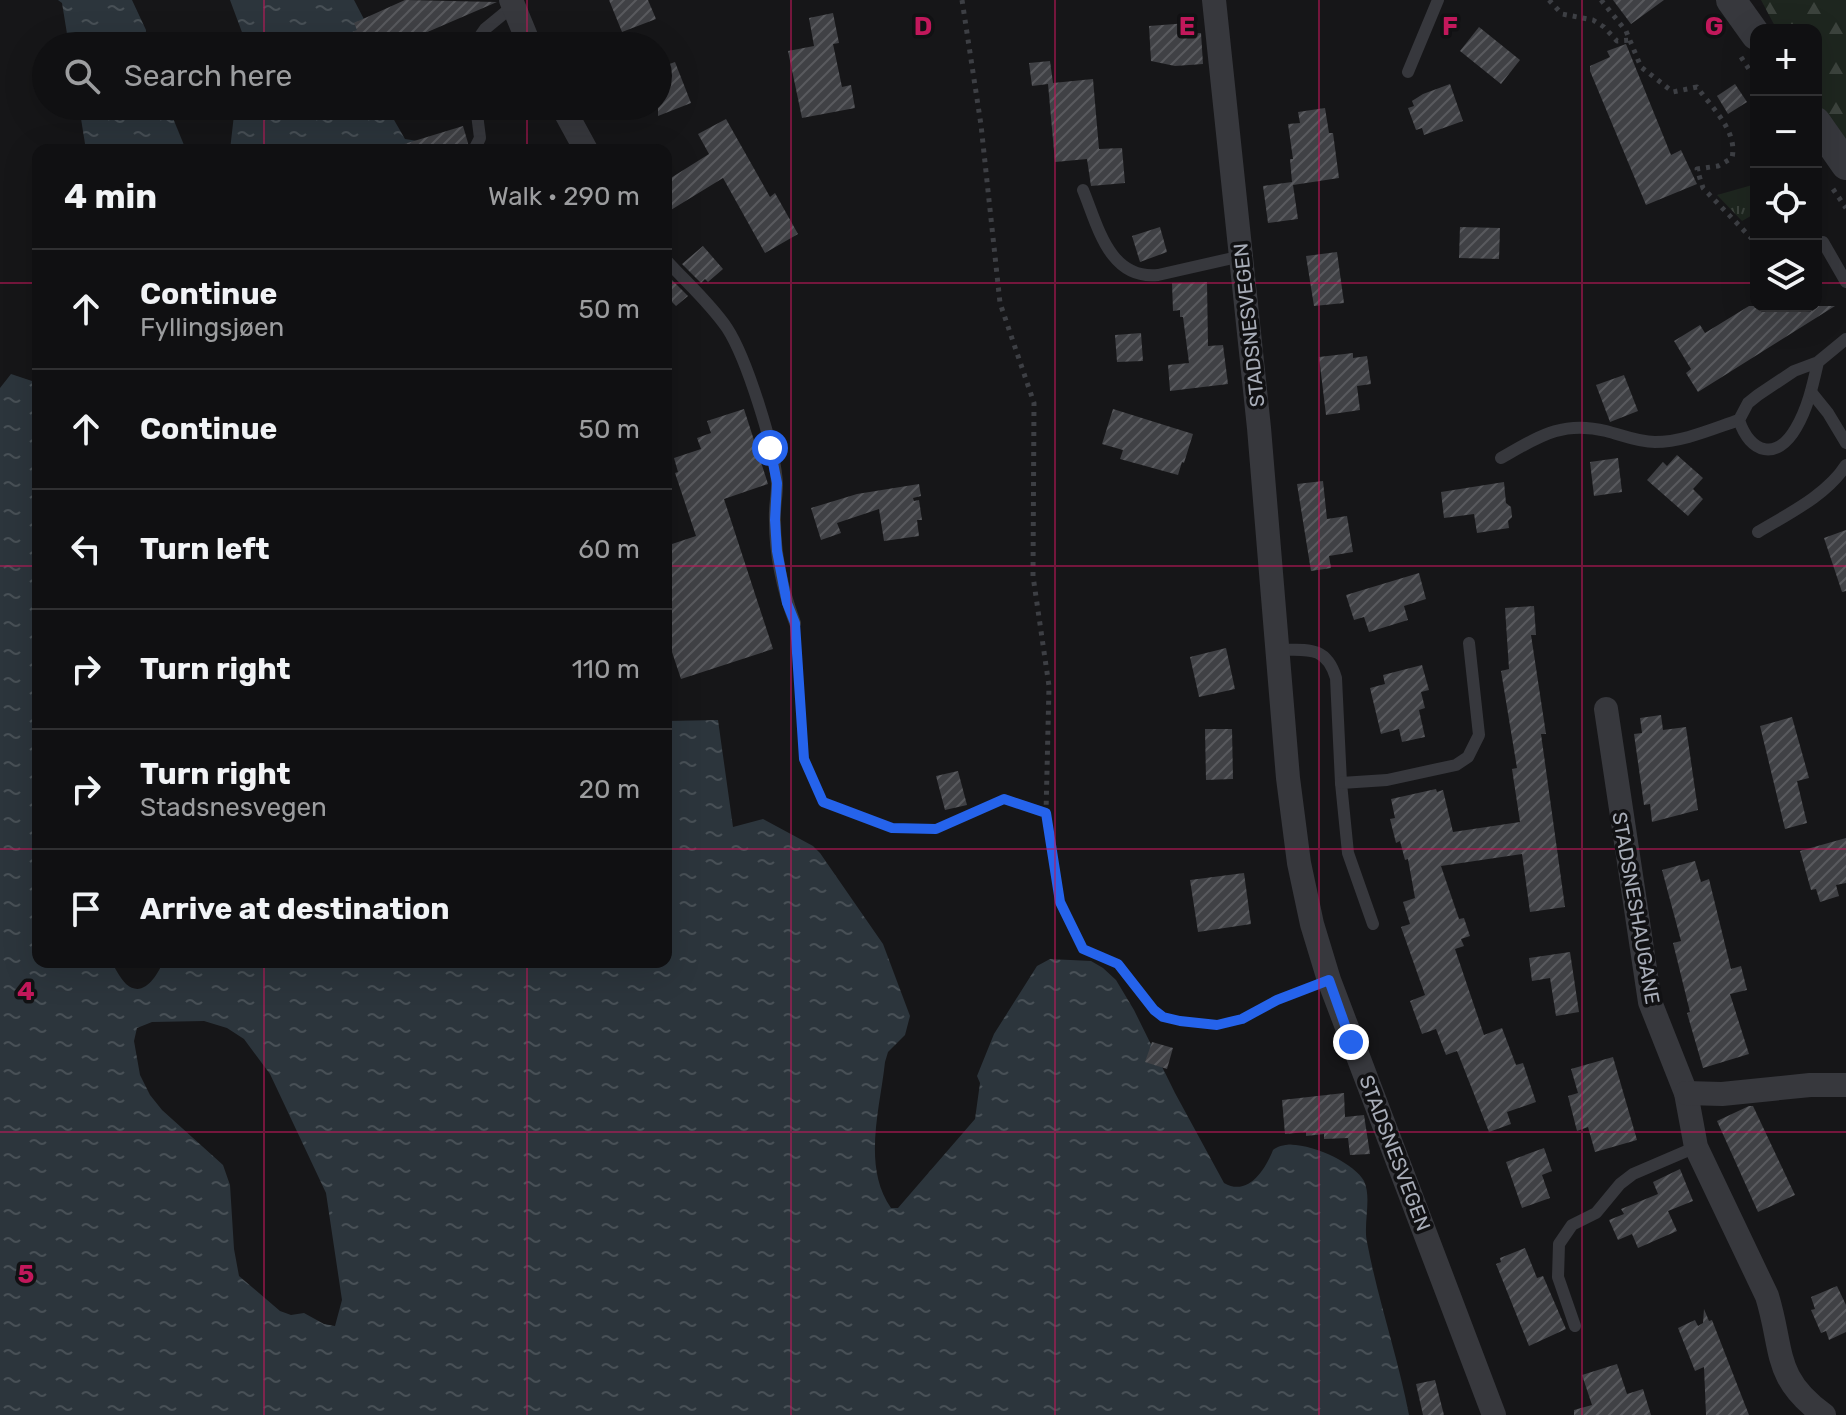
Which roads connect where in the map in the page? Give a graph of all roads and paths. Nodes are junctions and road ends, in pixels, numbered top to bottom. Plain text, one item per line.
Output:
1 (962, 0) edge
2 (1214, 0) edge
3 (1438, 0) edge
4 (1549, 0) edge
5 (1601, 0) edge
6 (1731, 0) edge
7 (512, 3) edge
8 (1750, 27) edge
9 (483, 32) edge
10 (524, 32) edge
11 (1630, 40) junction
12 (1408, 72) dead end
13 (478, 120) edge
14 (570, 120) edge
15 (1822, 131) edge
16 (477, 144) edge
17 (583, 144) edge
18 (1846, 165) edge
19 (1083, 190) dead end
20 (1753, 240) edge
21 (1823, 242) dead end
22 (1242, 256) junction
23 (672, 267) edge
24 (1846, 282) edge
25 (1846, 339) edge
26 (1818, 362) junction
27 (1811, 392) junction
28 (1739, 420) junction
29 (1846, 443) edge
30 (1501, 458) dead end
31 (1846, 465) edge
32 (1758, 532) dead end
33 (795, 623) joint
34 (1469, 643) dead end
35 (1278, 650) junction
36 (1606, 709) dead end
37 (1341, 783) junction
38 (1046, 813) junction
39 (1373, 924) dead end
40 (1329, 980) junction
41 (1846, 1085) edge
42 (1686, 1093) junction
43 (1696, 1147) junction
44 (1575, 1326) dead end
45 (1494, 1415) edge
46 (1824, 1415) edge

1 - 38 path
2 - 22 street, STADSNESVEGEN
3 - 12 lane
4 - 11 path
5 - 11 path
6 - 8 street
7 - 9 lane
7 - 10 street
11 - 20 path
13 - 16 lane
14 - 17 street
15 - 18 street
19 - 22 lane
21 - 24 lane
22 - 35 street, STADSNESVEGEN
23 - 33 lane
25 - 26 lane
26 - 27 lane
26 - 28 lane
27 - 28 lane
27 - 29 lane
28 - 30 lane
31 - 32 lane
33 - 38 path
34 - 37 lane
35 - 37 lane
35 - 40 street, STADSNESVEGEN
36 - 42 street, STADSNESHAUGANE
37 - 39 lane
38 - 40 path
40 - 45 street, STADSNESVEGEN
41 - 42 street
42 - 43 street, STADSNESHAUGANE
43 - 44 lane
43 - 46 street, STADSNESHAUGANE

